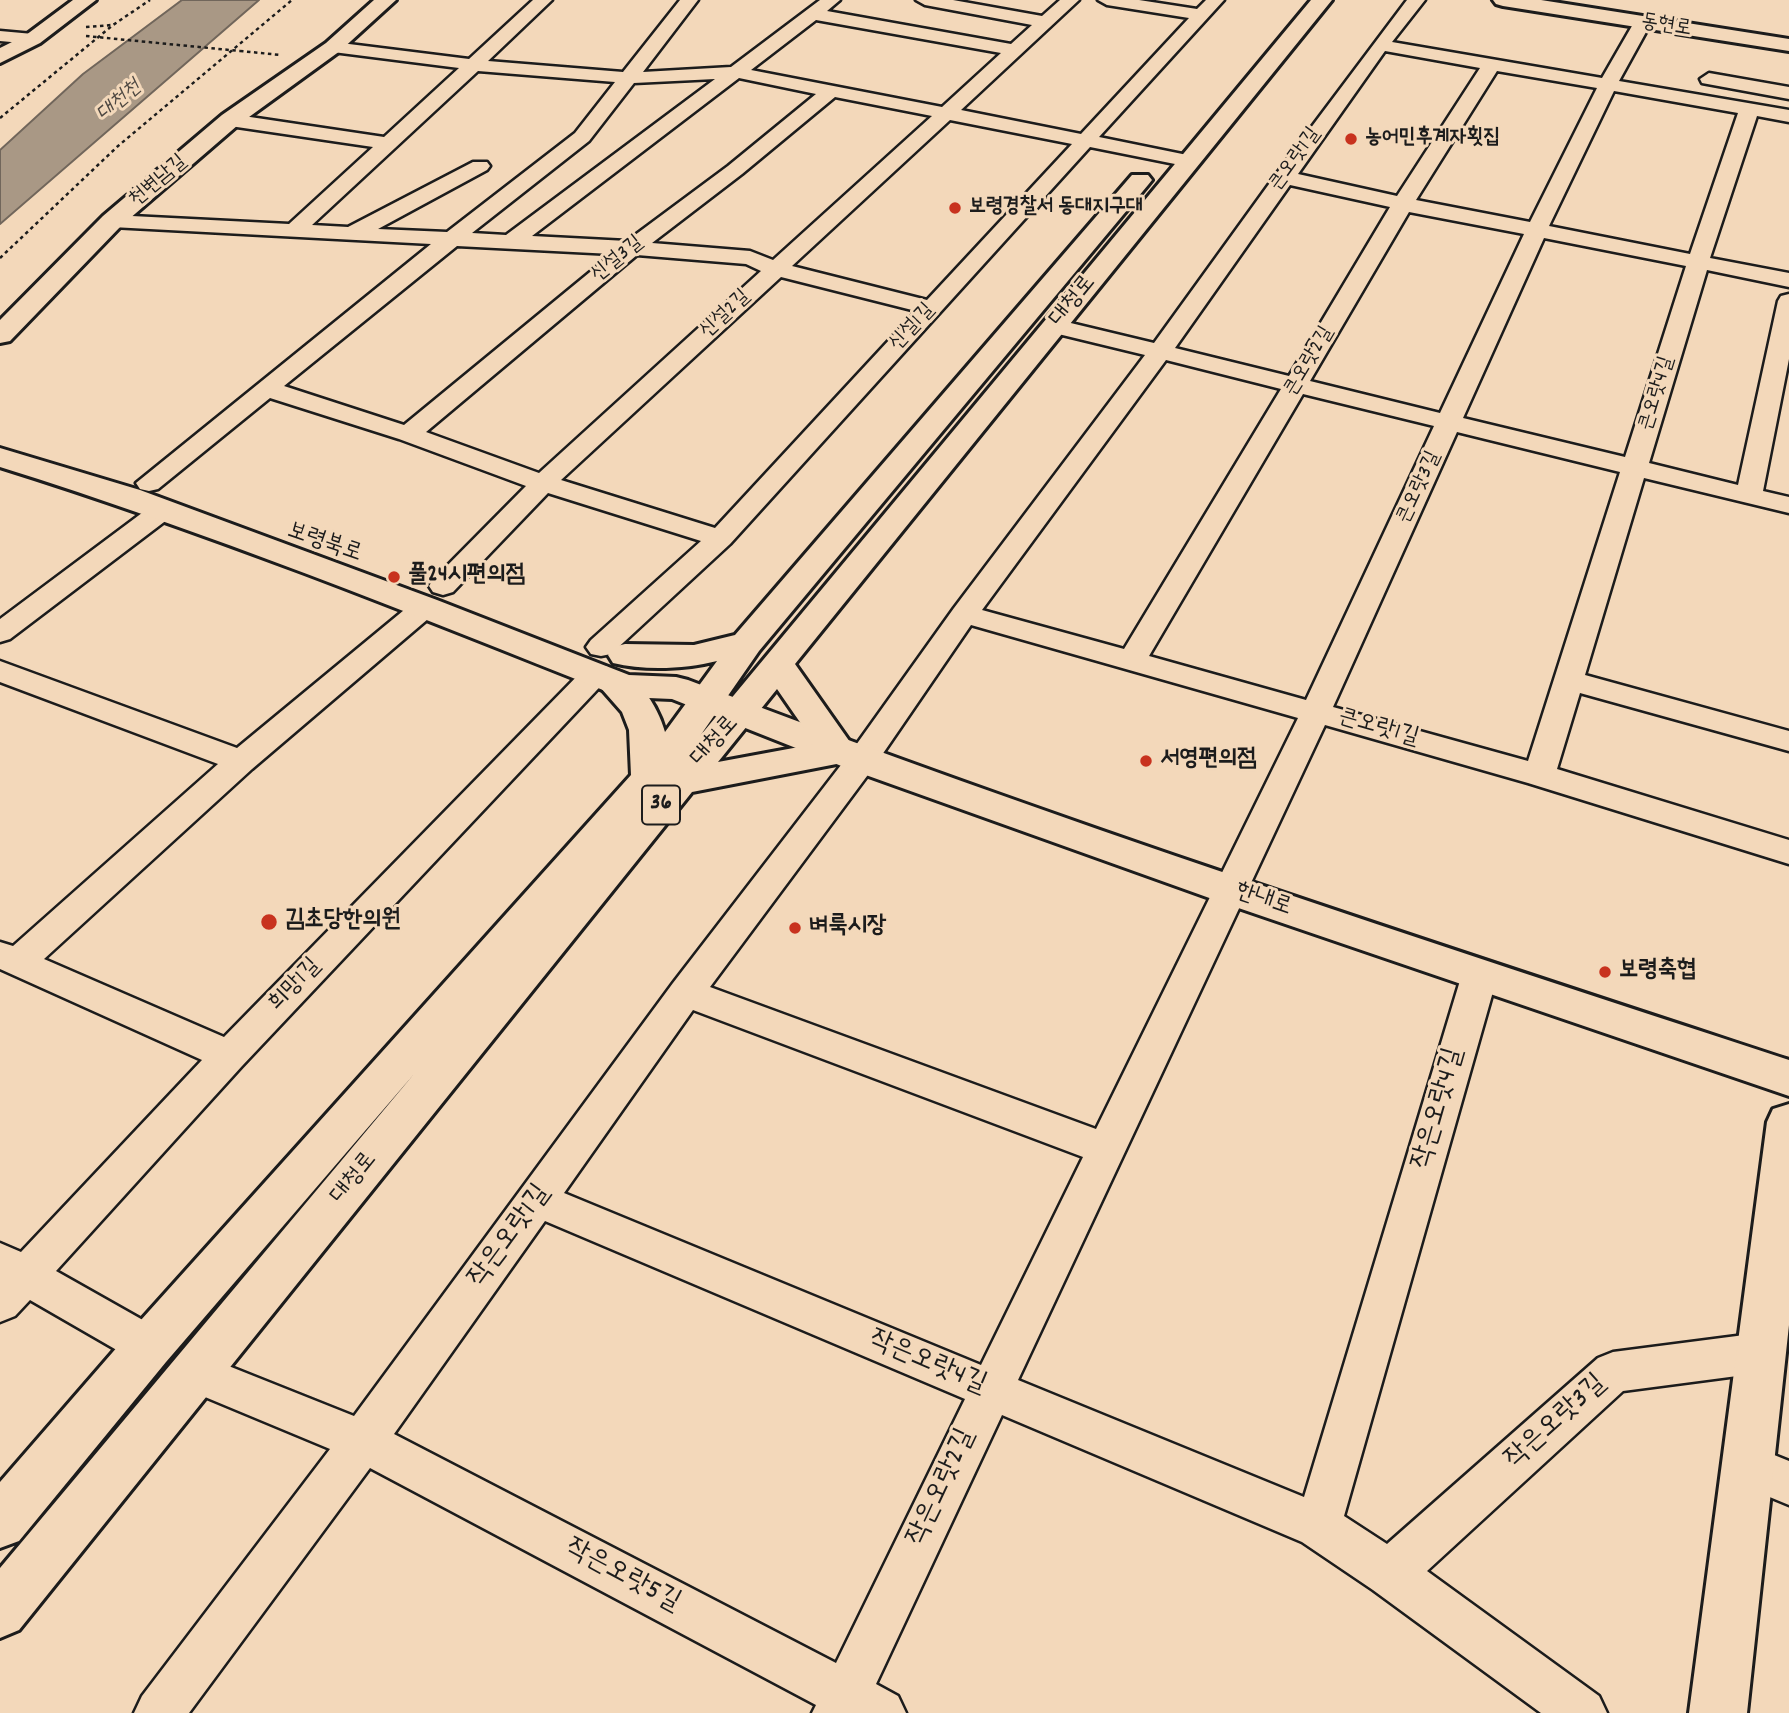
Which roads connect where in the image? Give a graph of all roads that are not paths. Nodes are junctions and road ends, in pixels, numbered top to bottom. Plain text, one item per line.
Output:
1 (86, 0) edge
2 (386, 0) edge
3 (543, 0) edge
4 (689, 0) edge
5 (831, 0) edge
6 (925, 0) edge
7 (1070, 0) edge
8 (1107, 0) edge
9 (1293, 0) edge
10 (1322, 0) edge
11 (1416, 0) edge
12 (1503, 0) edge
13 (1208, 8) edge
14 (812, 14) junction
15 (1045, 22) junction
16 (1642, 23) junction
17 (1420, 31) dead end
18 (0, 36) edge
19 (1387, 36) junction
20 (33, 39) junction
21 (1789, 45) edge
22 (333, 47) junction
23 (1014, 50) junction
24 (0, 57) edge
25 (476, 65) junction
26 (1491, 65) junction
27 (1644, 68) dead end
28 (1610, 70) junction
29 (735, 72) junction
30 (1697, 77) dead end
31 (629, 78) junction
32 (831, 91) junction
33 (1789, 93) edge
34 (1749, 110) junction
35 (947, 112) junction
36 (1789, 116) edge
37 (230, 120) junction
38 (1084, 141) junction
39 (388, 143) junction
40 (1175, 158) junction
41 (480, 166) dead end
42 (1284, 177) junction
43 (1403, 204) junction
44 (112, 221) junction
45 (295, 231) junction
46 (1536, 231) junction
47 (352, 234) junction
48 (451, 240) junction
49 (511, 242) junction
50 (632, 248) junction
51 (1698, 262) junction
52 (776, 269) junction
53 (1789, 281) edge
54 (1789, 301) edge
55 (932, 308) junction
56 (1054, 326) junction
57 (0, 335) edge
58 (1160, 352) junction
59 (1296, 385) junction
60 (267, 389) junction
61 (1450, 423) junction
62 (408, 433) junction
63 (0, 436) edge
64 (0, 457) edge
65 (1636, 468) junction
66 (543, 482) junction
67 (1749, 495) junction
68 (156, 497) junction
69 (1789, 505) edge
70 (720, 538) junction
71 (434, 596) junction
72 (964, 614) junction
73 (0, 633) edge
74 (747, 643) junction
75 (1131, 662) junction
76 (608, 664) junction
77 (777, 664) junction
78 (0, 671) edge
79 (1569, 680) junction
80 (708, 701) junction
81 (1316, 711) junction
82 (1789, 741) edge
83 (851, 756) junction
84 (241, 761) junction
85 (1539, 775) junction
86 (665, 780) junction
87 (1789, 852) edge
88 (1229, 890) junction
89 (9, 959) edge
90 (1480, 974) junction
91 (686, 993) junction
92 (229, 1056) junction
93 (1789, 1078) edge
94 (1789, 1122) edge
95 (1105, 1149) junction
96 (538, 1200) junction
97 (9, 1279) edge
98 (149, 1346) junction
99 (1760, 1353) junction
100 (196, 1373) junction
101 (989, 1390) junction
102 (363, 1441) junction
103 (1768, 1474) edge
104 (0, 1522) edge
105 (1318, 1526) junction
106 (1390, 1573) junction
107 (0, 1611) edge
108 (855, 1707) edge
109 (159, 1713) edge
110 (1582, 1713) edge
111 (1718, 1713) edge

1 - 20 main road
2 - 22 main road, 천변남길
3 - 25 street
4 - 31 street
5 - 14 street
6 - 15 street
7 - 15 street, 신설2길
8 - 13 street
9 - 40 main road, 대청로 / 36
10 - 40 main road, 대청로 / 36
11 - 19 street, 큰오랏1길
12 - 16 main road, 동현로
13 - 38 street, 신설1길
14 - 23 street
14 - 29 street
15 - 23 street, 신설2길
16 - 21 main road, 동현로
16 - 28 street, 큰오랏3길
17 - 19 street
18 - 20 street
19 - 26 street
19 - 42 street, 큰오랏1길
20 - 24 main road
22 - 25 street
22 - 37 main road, 천변남길
23 - 35 street, 신설2길
25 - 31 street
25 - 39 street
26 - 28 street
26 - 43 street, 큰오랏2길
27 - 28 street
28 - 34 street
28 - 46 street, 큰오랏3길
29 - 31 street
29 - 32 street
29 - 49 street
30 - 33 street
31 - 48 street
32 - 35 street
32 - 50 street, 신설3길
34 - 36 street
34 - 51 street, 큰오랏4길
35 - 38 street
35 - 52 street, 신설2길
37 - 39 street
37 - 44 main road, 천변남길
38 - 40 street
38 - 55 street, 신설1길
39 - 45 street
40 - 56 main road, 대청로 / 36
40 - 74 main road, 대청로 / 36
41 - 47 street
42 - 43 street
42 - 58 street, 큰오랏1길
43 - 46 street
43 - 59 street, 큰오랏2길
44 - 45 street
44 - 57 main road, 천변남길
45 - 47 street
46 - 51 street
46 - 61 street, 큰오랏3길
47 - 48 street
48 - 49 street
48 - 60 street
49 - 50 street
50 - 52 street
50 - 62 street, 신설3길
51 - 53 street
51 - 65 street, 큰오랏4길
52 - 55 street
52 - 66 street, 신설2길
54 - 67 street
55 - 70 street, 신설1길
56 - 58 street
56 - 77 main road, 대청로 / 36
58 - 59 street
58 - 72 street, 큰오랏1길
59 - 61 street
59 - 75 street, 큰오랏2길
60 - 62 street
60 - 68 street
61 - 65 street
61 - 81 street, 큰오랏3길
62 - 66 street
63 - 68 main road, 보령북로
64 - 68 main road, 보령북로
65 - 67 street
65 - 79 street, 큰오랏4길
66 - 70 street
66 - 71 street, 신설2길
67 - 69 street
68 - 71 main road, 보령북로
68 - 73 street
70 - 76 street, 신설1길
71 - 76 main road, 보령북로
71 - 84 street, 신설2길
72 - 75 street, 큰오랏1길
72 - 83 street, 큰오랏1길
74 - 76 main road
74 - 80 main road, 대청로 / 36
75 - 81 street, 큰오랏1길
76 - 80 main road, 보령북로
76 - 86 main road
76 - 92 street, 희망1길
77 - 80 main road, 대청로 / 36
77 - 83 main road
78 - 84 street
79 - 82 street
79 - 85 street, 큰오랏4길
80 - 83 main road, 한내로
80 - 86 main road, 대청로 / 36
81 - 85 street, 큰오랏1길
81 - 88 street, 큰오랏3길
83 - 86 main road
83 - 88 main road, 한내로
83 - 91 street, 작은오랏1길
84 - 89 street, 신설2길
85 - 87 street, 큰오랏1길
86 - 98 main road, 대청로 / 36
86 - 100 main road, 대청로 / 36
88 - 90 main road, 한내로
88 - 95 street, 작은오랏2길
89 - 92 street
90 - 93 main road, 한내로
90 - 105 street, 작은오랏4길
91 - 95 street
91 - 96 street, 작은오랏1길
92 - 97 street, 희망1길
94 - 99 main road
95 - 101 street, 작은오랏2길
96 - 101 street, 작은오랏4길
96 - 102 street, 작은오랏1길
97 - 98 street
98 - 104 main road, 대청로 / 36
99 - 103 main road
99 - 106 street, 작은오랏3길
100 - 102 street, 작은오랏5길
100 - 107 main road, 대청로 / 36
101 - 105 street, 작은오랏4길
101 - 108 street, 작은오랏2길
102 - 108 street, 작은오랏5길
102 - 109 street, 작은오랏1길
103 - 111 main road
105 - 106 street, 작은오랏4길
106 - 110 street, 작은오랏4길

